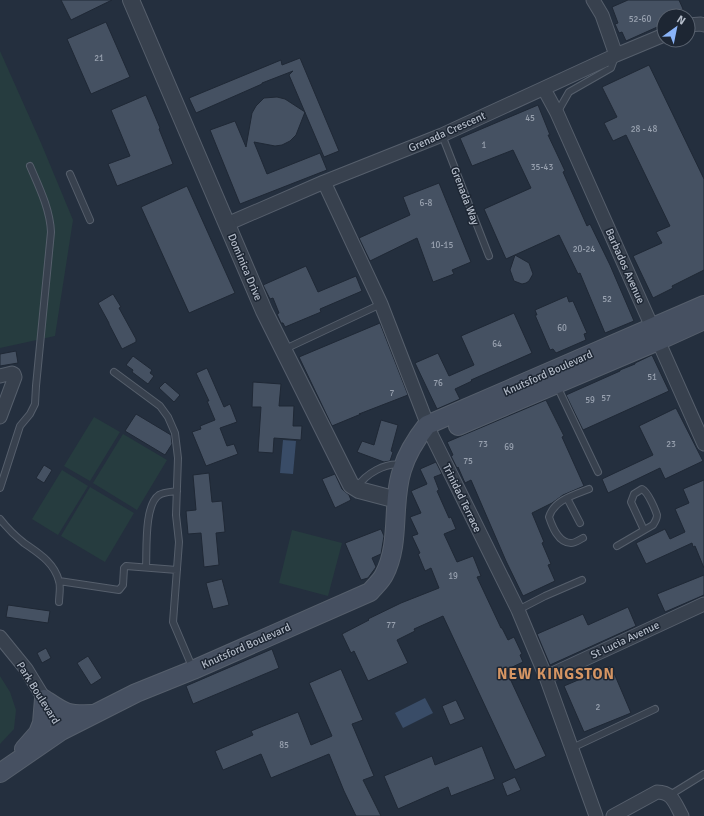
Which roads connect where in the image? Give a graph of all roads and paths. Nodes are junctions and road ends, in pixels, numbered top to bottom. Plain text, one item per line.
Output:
1 (131, 0) edge
2 (593, 0) edge
3 (656, 38) edge
4 (616, 55) junction
5 (544, 88) junction
6 (557, 113) junction
7 (442, 135) junction
8 (30, 166) dead end
9 (70, 174) dead end
10 (324, 182) junction
11 (90, 220) dead end
12 (227, 224) junction
13 (489, 256) dead end
14 (382, 304) junction
15 (704, 304) edge
16 (704, 320) edge
17 (656, 335) junction
18 (283, 350) junction
19 (114, 372) dead end
20 (0, 376) edge
21 (557, 384) junction
22 (0, 417) edge
23 (429, 431) junction
24 (704, 444) edge
25 (406, 461) junction
26 (598, 472) dead end
27 (0, 488) edge
28 (356, 488) junction
29 (589, 489) dead end
30 (177, 491) junction
31 (567, 498) junction
32 (397, 500) junction
33 (0, 519) edge
34 (580, 523) dead end
35 (644, 530) junction
36 (583, 538) dead end
37 (617, 546) dead end
38 (146, 567) junction
39 (177, 570) junction
40 (582, 580) dead end
41 (59, 581) junction
42 (59, 602) dead end
43 (704, 604) edge
44 (518, 610) junction
45 (0, 638) edge
46 (193, 670) junction
47 (546, 677) junction
48 (44, 699) junction
49 (655, 709) dead end
50 (96, 714) junction
51 (61, 731) junction
52 (572, 748) junction
53 (3, 771) edge
54 (704, 774) edge
55 (670, 795) junction
56 (596, 816) edge
57 (613, 816) edge
58 (682, 816) edge

1 - 12 street, Dominica Drive
2 - 4 street
3 - 4 street, Grenada Crescent
4 - 5 street, Grenada Crescent
4 - 6 lane
5 - 6 street, Barbados Avenue
5 - 7 street, Grenada Crescent
6 - 17 street, Barbados Avenue
7 - 10 street, Grenada Crescent
7 - 13 lane, Grenada Way
8 - 27 lane
9 - 11 lane
10 - 12 street, Grenada Crescent
10 - 14 street, Trinidad Terrace
12 - 18 street, Dominica Drive
14 - 18 lane
14 - 23 street, Trinidad Terrace
15 - 17 main road, Knutsford Boulevard
16 - 17 main road, Knutsford Boulevard
17 - 21 main road, Knutsford Boulevard
17 - 23 main road, Knutsford Boulevard
17 - 24 street, Barbados Avenue
18 - 28 street, Dominica Drive
19 - 30 lane
20 - 22 street
21 - 23 main road, Knutsford Boulevard
21 - 26 lane
23 - 25 main road, Knutsford Boulevard
23 - 44 street, Trinidad Terrace
25 - 28 lane
25 - 32 main road, Knutsford Boulevard
28 - 32 street
29 - 31 lane
30 - 38 lane
30 - 39 lane
31 - 34 lane
31 - 36 lane
32 - 46 main road, Knutsford Boulevard
33 - 41 lane
35 - 35 lane
35 - 37 lane
38 - 39 lane
38 - 41 lane
39 - 46 lane
40 - 44 lane
41 - 42 lane
43 - 47 street, St Lucia Avenue
44 - 47 street, Trinidad Terrace
45 - 48 street, Park Boulevard
46 - 50 main road, Knutsford Boulevard
47 - 52 street, Trinidad Terrace
48 - 50 main road
48 - 51 street, Park Boulevard
48 - 53 main road
49 - 52 lane
50 - 51 main road, Knutsford Boulevard
51 - 53 main road, Knutsford Boulevard
52 - 56 street, Trinidad Terrace
54 - 55 lane
55 - 57 street
55 - 58 street

